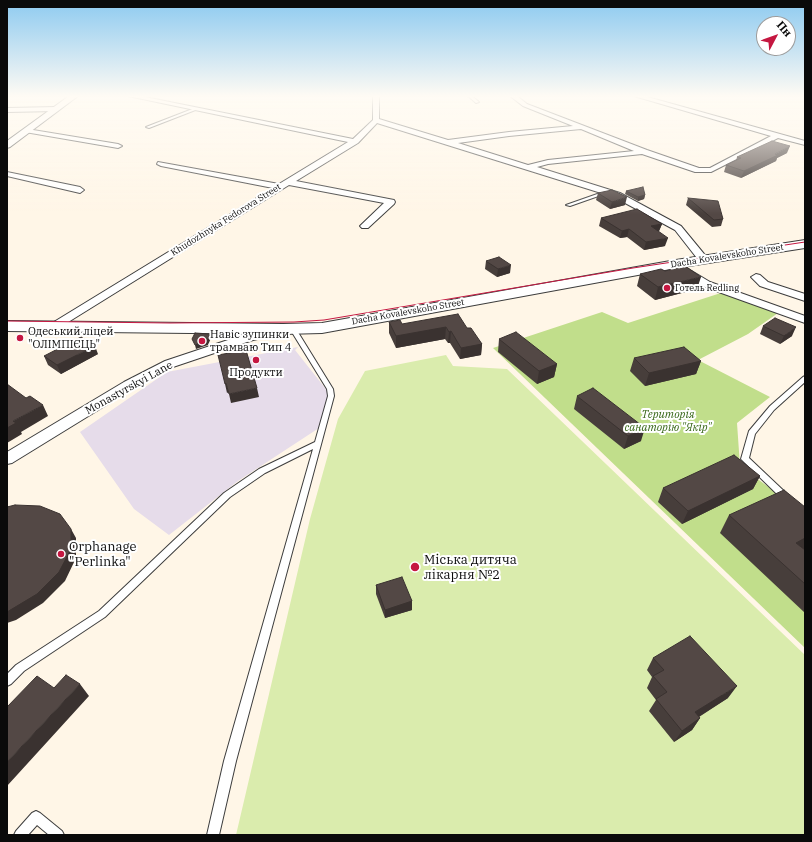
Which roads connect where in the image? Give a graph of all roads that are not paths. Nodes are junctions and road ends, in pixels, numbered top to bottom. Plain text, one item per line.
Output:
1 (21, 135) edge
2 (53, 135) edge
3 (327, 135) edge
4 (361, 135) edge
5 (427, 135) edge
6 (502, 135) edge
7 (602, 135) edge
8 (777, 135) edge
9 (778, 135) edge
10 (355, 141) junction
11 (449, 142) junction
12 (805, 143) edge
13 (7, 146) edge
14 (118, 146) dead end
15 (644, 152) junction
16 (161, 164) dead end
17 (529, 167) junction
18 (7, 174) edge
19 (283, 184) junction
20 (80, 190) dead end
21 (609, 191) junction
22 (568, 205) dead end
23 (364, 226) dead end
24 (805, 244) edge
25 (704, 260) junction
26 (676, 264) junction
27 (756, 277) dead end
28 (805, 298) edge
29 (805, 320) edge
30 (7, 326) edge
31 (52, 327) junction
32 (288, 329) junction
33 (805, 378) edge
34 (318, 443) junction
35 (7, 459) edge
36 (783, 495) edge
37 (7, 681) edge
38 (20, 835) edge
39 (58, 835) edge
40 (213, 835) edge

1 - 13 street
2 - 14 street
3 - 10 street
4 - 10 street, Khudozhnyka Fedorova Street
5 - 11 street
6 - 11 street
7 - 15 street
8 - 15 street
9 - 12 street
10 - 19 street, Khudozhnyka Fedorova Street
11 - 17 street
15 - 17 street
16 - 19 street
17 - 21 street
18 - 20 street
19 - 23 street
19 - 31 street, Khudozhnyka Fedorova Street
21 - 22 lane
21 - 25 street
24 - 25 street, Dacha Kovalevskoho Street
25 - 26 street, Dacha Kovalevskoho Street
26 - 29 street
26 - 32 street, Dacha Kovalevskoho Street
27 - 28 street
30 - 31 street, Dacha Kovalevskoho Street
31 - 32 street, Dacha Kovalevskoho Street
32 - 34 lane
32 - 35 street, Monastyrskyi Lane
33 - 36 lane
34 - 37 lane
34 - 40 lane
38 - 39 lane

